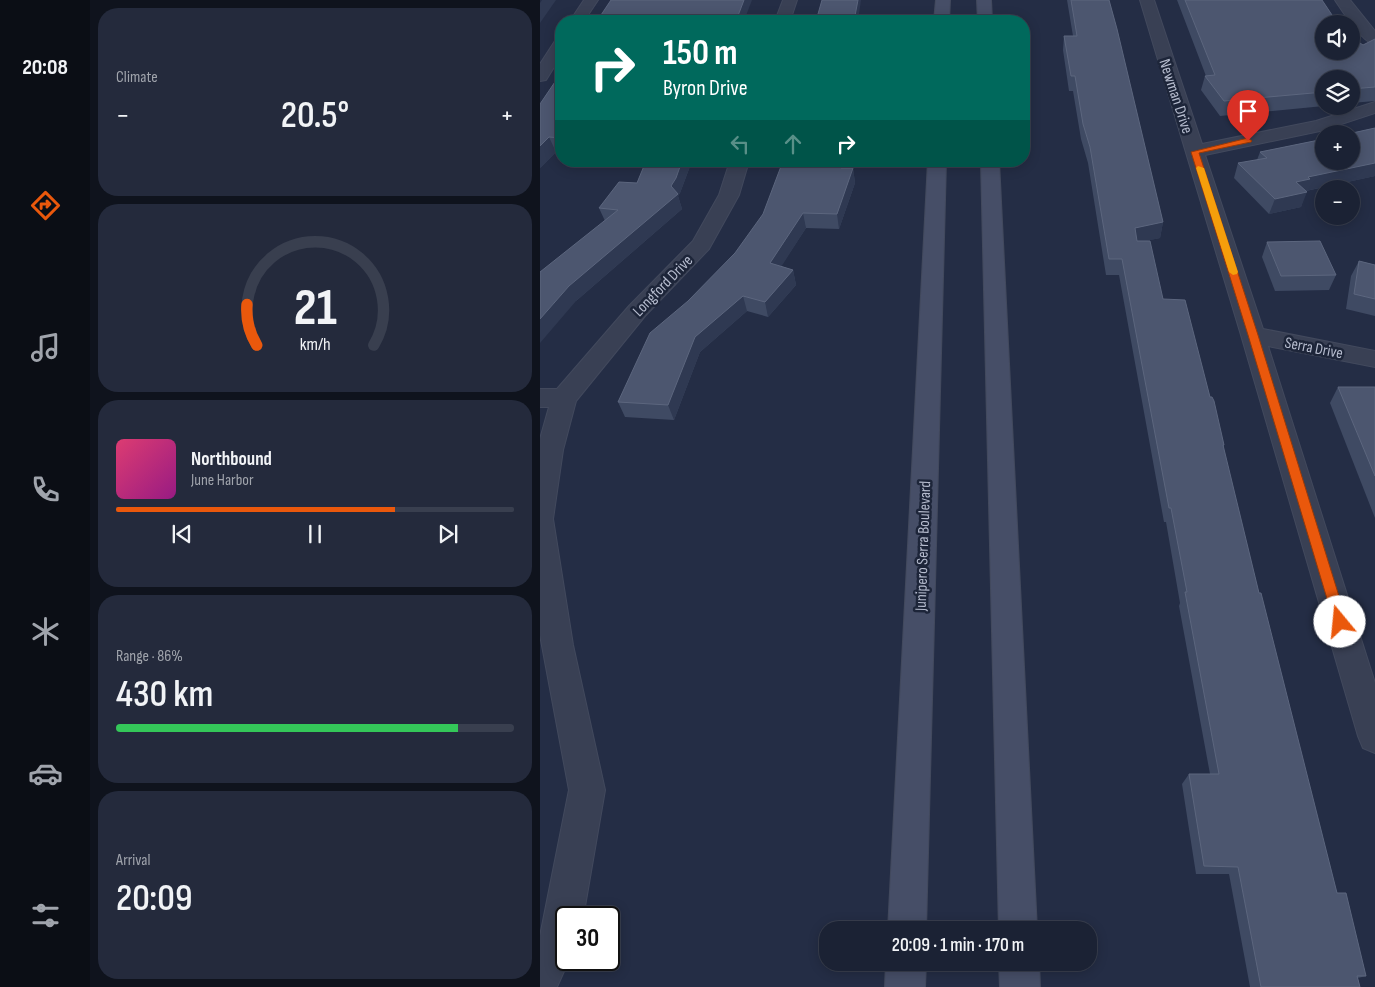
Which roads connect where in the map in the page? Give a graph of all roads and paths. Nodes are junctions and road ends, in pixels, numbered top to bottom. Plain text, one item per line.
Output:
1 (591, 0) edge
2 (790, 0) edge
3 (943, 0) edge
4 (984, 0) edge
5 (1147, 0) edge
6 (1342, 0) edge
7 (581, 15) edge
8 (785, 15) edge
9 (942, 15) edge
10 (985, 15) edge
11 (1375, 40) edge
12 (555, 53) edge
13 (540, 76) edge
14 (1375, 106) edge
15 (1195, 152) junction
16 (738, 167) edge
17 (937, 167) edge
18 (990, 167) edge
19 (1253, 335) junction
20 (1375, 359) edge
21 (552, 398) edge
22 (540, 517) edge
23 (540, 521) edge
24 (1375, 736) edge
25 (907, 921) edge
26 (1018, 921) edge
27 (906, 971) edge
28 (1019, 971) edge
29 (540, 980) edge
30 (905, 987) edge
31 (1020, 987) edge

1 - 7 street
2 - 8 street
3 - 9 main road
4 - 10 main road
5 - 15 street, Newman Drive
6 - 11 street
12 - 13 street
14 - 15 street
15 - 19 street, Newman Drive
16 - 21 street, Longford Drive
17 - 25 main road, Junipero Serra Boulevard
18 - 26 main road
19 - 20 street, Serra Drive
19 - 24 street, Newman Drive
21 - 22 street
23 - 29 street
27 - 30 main road
28 - 31 main road

